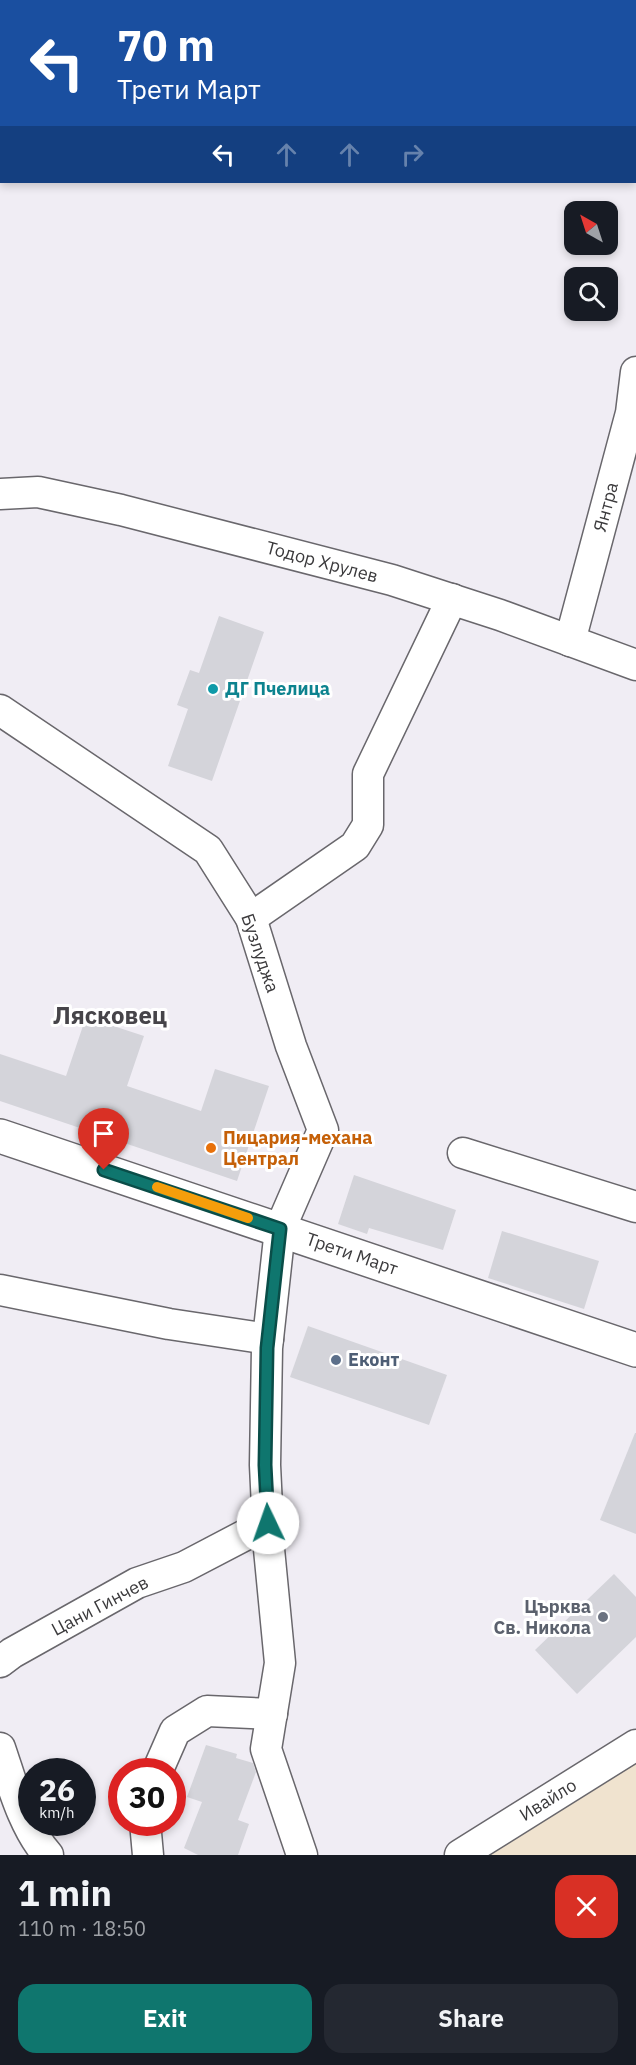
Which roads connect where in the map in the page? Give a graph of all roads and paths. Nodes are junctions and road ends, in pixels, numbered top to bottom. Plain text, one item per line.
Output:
1 (636, 372) edge
2 (0, 494) edge
3 (452, 599) junction
4 (570, 641) junction
5 (636, 665) edge
6 (0, 710) edge
7 (252, 918) junction
8 (0, 1136) edge
9 (463, 1154) dead end
10 (636, 1207) edge
11 (280, 1229) junction
12 (0, 1290) edge
13 (268, 1339) junction
14 (636, 1350) edge
15 (268, 1523) junction
16 (0, 1662) edge
17 (272, 1714) junction
18 (636, 1744) edge
19 (0, 1748) edge
20 (163, 1758) edge
21 (146, 1836) edge
22 (48, 1855) edge
23 (148, 1855) edge
24 (302, 1855) edge
25 (460, 1855) edge

1 - 4 street, Янтра
2 - 3 street, Тодор Хрулев
3 - 4 street, Тодор Хрулев
3 - 7 street
4 - 5 street, Тодор Хрулев
6 - 7 street, Бузлуджа
7 - 11 street, Бузлуджа
8 - 11 street, Трети Март
9 - 10 street
11 - 13 street
11 - 14 street, Трети Март
12 - 13 street
13 - 15 street
15 - 16 street, Цани Гинчев
15 - 17 street
17 - 20 street
17 - 24 street
18 - 25 street, Ивайло
19 - 22 street
21 - 23 street

